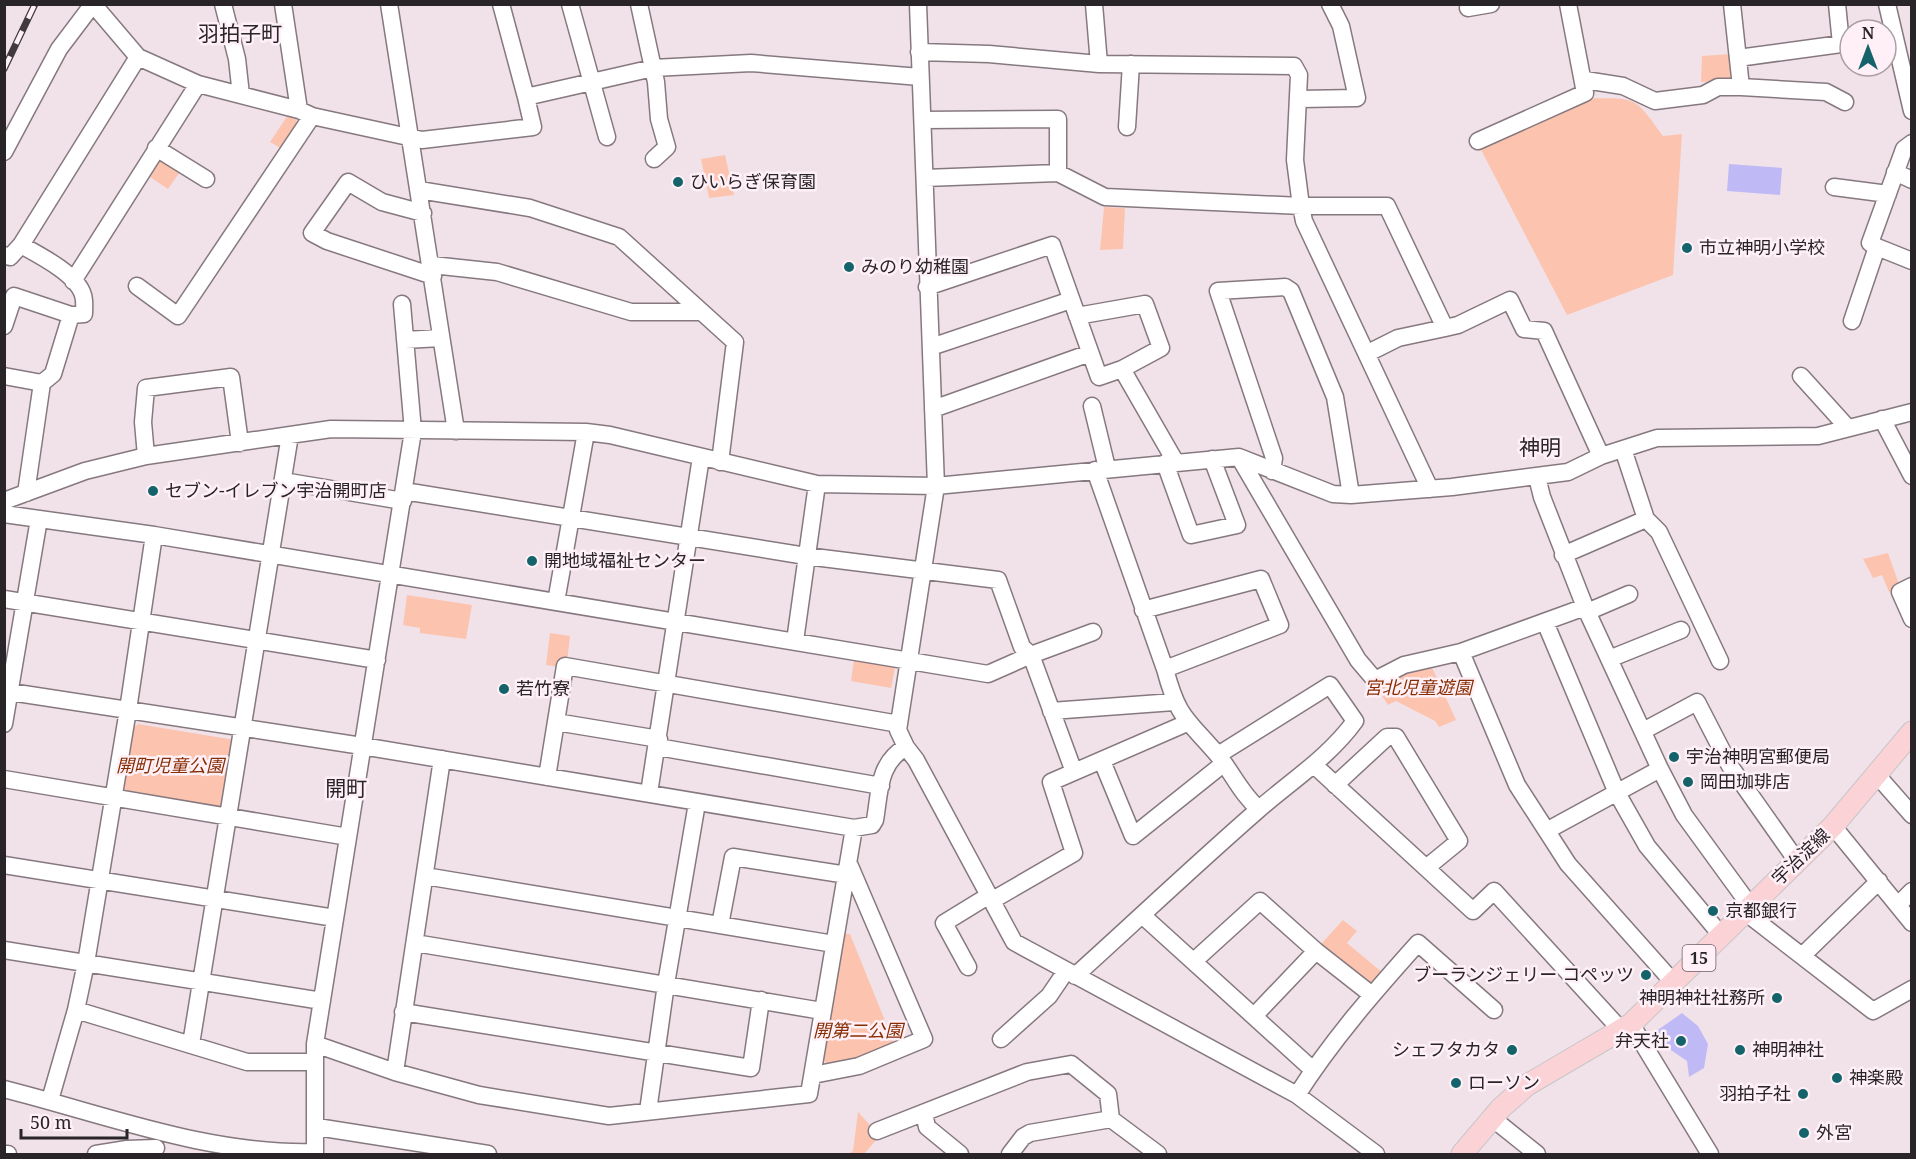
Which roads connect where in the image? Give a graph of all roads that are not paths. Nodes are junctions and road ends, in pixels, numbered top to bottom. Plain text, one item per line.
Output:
1 (93, 4) edge
2 (223, 4) edge
3 (283, 4) edge
4 (389, 4) edge
5 (501, 4) edge
6 (570, 4) edge
7 (639, 4) edge
8 (918, 4) edge
9 (1094, 4) edge
10 (1330, 4) edge
11 (1491, 4) edge
12 (1569, 4) edge
13 (1732, 4) edge
14 (1837, 4) edge
15 (1887, 4) edge
16 (1468, 8) dead end
17 (109, 11) edge
18 (919, 52) junction
19 (138, 57) junction
20 (1738, 58) junction
21 (1099, 64) junction
22 (1131, 64) junction
23 (653, 68) junction
24 (920, 77) junction
25 (1585, 80) junction
26 (592, 83) junction
27 (198, 84) junction
28 (1742, 87) junction
29 (241, 95) junction
30 (526, 97) junction
31 (1300, 99) junction
32 (1845, 102) dead end
33 (1911, 111) edge
34 (305, 113) junction
35 (923, 120) junction
36 (1127, 127) dead end
37 (410, 136) junction
38 (607, 137) dead end
39 (1478, 141) dead end
40 (1911, 143) edge
41 (156, 148) junction
42 (4, 152) edge
43 (654, 159) dead end
44 (1895, 172) junction
45 (1058, 173) junction
46 (925, 178) junction
47 (206, 179) dead end
48 (1911, 180) edge
49 (1843, 184) dead end
50 (419, 190) junction
51 (1888, 194) junction
52 (1301, 206) junction
53 (423, 213) junction
54 (21, 245) junction
55 (1877, 248) junction
56 (4, 255) edge
57 (1911, 261) edge
58 (432, 270) junction
59 (73, 281) junction
60 (137, 286) dead end
61 (927, 287) junction
62 (1071, 300) junction
63 (402, 304) dead end
64 (702, 312) junction
65 (71, 315) junction
66 (1077, 316) junction
67 (1852, 321) dead end
68 (4, 326) edge
69 (1444, 328) junction
70 (441, 338) junction
71 (405, 340) junction
72 (931, 347) junction
73 (1090, 353) junction
74 (1368, 353) junction
75 (1122, 369) junction
76 (4, 375) edge
77 (1801, 376) dead end
78 (42, 383) junction
79 (1092, 406) dead end
80 (933, 409) junction
81 (1911, 412) edge
82 (1882, 419) junction
83 (1848, 428) junction
84 (413, 431) junction
85 (456, 431) junction
86 (586, 432) junction
87 (290, 435) junction
88 (240, 443) junction
89 (1623, 449) junction
90 (146, 456) junction
91 (1601, 456) junction
92 (701, 457) junction
93 (1239, 457) junction
94 (1212, 459) junction
95 (720, 462) junction
96 (1170, 462) junction
97 (1101, 469) junction
98 (1272, 471) junction
99 (1911, 476) edge
100 (1537, 477) junction
101 (283, 481) junction
102 (817, 484) junction
103 (936, 486) junction
104 (1430, 489) junction
105 (26, 493) junction
106 (1351, 495) junction
107 (403, 496) junction
108 (4, 501) edge
109 (4, 514) edge
110 (39, 519) junction
111 (571, 519) junction
112 (1646, 519) junction
113 (154, 535) junction
114 (689, 537) junction
115 (272, 555) junction
116 (1563, 555) junction
117 (806, 556) junction
118 (924, 570) junction
119 (391, 576) junction
120 (1911, 586) edge
121 (1629, 594) dead end
122 (4, 599) edge
123 (26, 602) junction
124 (556, 602) junction
125 (1143, 610) junction
126 (1586, 610) junction
127 (1911, 619) edge
128 (142, 621) junction
129 (676, 622) junction
130 (1545, 622) junction
131 (1681, 630) dead end
132 (1093, 632) dead end
133 (258, 640) junction
134 (795, 641) junction
135 (1461, 652) junction
136 (1030, 655) junction
137 (1609, 659) junction
138 (377, 660) junction
139 (911, 660) junction
140 (1720, 661) dead end
141 (1165, 669) junction
142 (667, 685) junction
143 (7, 692) edge
144 (1173, 702) junction
145 (128, 710) junction
146 (1052, 711) junction
147 (556, 722) junction
148 (1187, 723) junction
149 (4, 724) edge
150 (899, 724) junction
151 (243, 728) junction
152 (1643, 731) junction
153 (1911, 732) edge
154 (658, 743) junction
155 (362, 746) junction
156 (906, 747) junction
157 (442, 759) junction
158 (1221, 759) junction
159 (1102, 761) junction
160 (1314, 765) junction
161 (1660, 769) junction
162 (1074, 772) junction
163 (1876, 774) junction
164 (547, 777) junction
165 (4, 779) edge
166 (1335, 785) junction
167 (881, 786) junction
168 (649, 793) junction
169 (1617, 793) junction
170 (114, 798) junction
171 (697, 803) junction
172 (1259, 809) junction
173 (1911, 815) edge
174 (229, 817) junction
175 (1833, 825) junction
176 (854, 828) junction
177 (1548, 830) junction
178 (348, 837) junction
179 (1797, 861) junction
180 (4, 865) edge
181 (1426, 868) junction
182 (848, 869) junction
183 (425, 876) junction
184 (100, 880) junction
185 (1879, 881) junction
186 (1911, 891) edge
187 (216, 897) junction
188 (989, 899) junction
189 (1898, 905) junction
190 (1748, 910) junction
191 (1142, 915) junction
192 (335, 918) junction
193 (679, 918) junction
194 (1911, 923) edge
195 (720, 925) junction
196 (1721, 935) junction
197 (415, 943) junction
198 (834, 944) junction
199 (4, 950) edge
200 (1316, 951) junction
201 (1802, 956) junction
202 (1194, 961) junction
203 (86, 963) junction
204 (968, 967) dead end
205 (1071, 974) junction
206 (202, 982) junction
207 (1673, 982) junction
208 (666, 984) junction
209 (1911, 989) edge
210 (1372, 995) junction
211 (761, 1000) junction
212 (322, 1001) junction
213 (76, 1010) junction
214 (1494, 1010) dead end
215 (822, 1011) junction
216 (403, 1012) junction
217 (1254, 1016) junction
218 (1626, 1027) junction
219 (1001, 1039) dead end
220 (191, 1044) junction
221 (315, 1044) junction
222 (656, 1054) junction
223 (315, 1062) junction
224 (1313, 1070) junction
225 (395, 1072) junction
226 (813, 1075) junction
227 (4, 1089) edge
228 (1297, 1095) junction
229 (50, 1100) junction
230 (648, 1111) junction
231 (924, 1113) junction
232 (1492, 1118) junction
233 (1111, 1119) junction
234 (317, 1127) junction
235 (877, 1131) dead end
236 (156, 1148) dead end
237 (1018, 1152) edge
238 (315, 1153) edge
239 (96, 1155) edge
240 (488, 1155) edge
241 (960, 1155) edge
242 (1158, 1155) edge
243 (1376, 1155) edge
244 (1462, 1155) edge
245 (1537, 1155) edge
246 (1710, 1155) edge

1 - 17 street
1 - 42 street
2 - 29 street
3 - 34 street
4 - 37 street
5 - 30 street
6 - 26 street
7 - 23 street
8 - 18 street
9 - 21 street
10 - 31 street
11 - 16 street
12 - 25 street
13 - 20 street
14 - 20 street
15 - 33 street
17 - 19 street
18 - 21 street
18 - 24 street
19 - 27 street
19 - 54 street
20 - 28 street
21 - 22 street
22 - 31 street
22 - 36 street
23 - 24 street
23 - 26 street
23 - 43 street
24 - 35 street
25 - 28 street
25 - 39 street
26 - 30 street
26 - 38 street
27 - 29 street
27 - 41 street
28 - 32 street
29 - 34 street
30 - 37 street
31 - 52 street
34 - 37 street
34 - 60 street
35 - 45 street
35 - 46 street
37 - 50 street
40 - 44 street
41 - 47 street
41 - 59 street
44 - 48 street
44 - 51 street
45 - 46 street
45 - 52 street
46 - 61 street
49 - 51 street
50 - 53 street
50 - 64 street
51 - 55 street
52 - 69 street
52 - 74 street
53 - 58 street
53 - 58 street
54 - 56 street
54 - 59 street
55 - 57 street
55 - 67 street
58 - 64 street
58 - 70 street
59 - 65 street
61 - 62 street
61 - 72 street
62 - 66 street
62 - 72 street
63 - 71 street
64 - 95 street
65 - 68 street
65 - 78 street
66 - 73 street
66 - 75 street
69 - 74 street
69 - 91 street
70 - 71 street
70 - 85 street
71 - 84 street
72 - 80 street
73 - 75 street
73 - 80 street
74 - 104 street
75 - 96 street
76 - 78 street
77 - 83 street
78 - 105 street
79 - 97 street
80 - 103 street
81 - 82 street
82 - 83 street
82 - 99 street
83 - 89 street
84 - 85 street
84 - 87 street
84 - 107 street
85 - 86 street
86 - 92 street
86 - 111 street
87 - 88 street
87 - 101 street
88 - 90 street
88 - 90 street
89 - 91 street
89 - 112 street
90 - 105 street
91 - 100 street
92 - 95 street
92 - 114 street
93 - 94 street
93 - 98 street
93 - 135 street
94 - 96 street
94 - 96 street
95 - 102 street
96 - 97 street
97 - 103 street
97 - 125 street
98 - 106 street
98 - 106 street
100 - 104 street
100 - 116 street
101 - 107 street
101 - 115 street
102 - 103 street
102 - 117 street
103 - 118 street
104 - 106 street
105 - 108 street
107 - 111 street
107 - 119 street
109 - 110 street
110 - 113 street
110 - 123 street
111 - 114 street
111 - 124 street
112 - 116 street
112 - 140 street
113 - 115 street
113 - 128 street
114 - 117 street
114 - 129 street
115 - 119 street
115 - 133 street
116 - 126 street
117 - 118 street
117 - 134 street
118 - 136 street
118 - 139 street
119 - 124 street
119 - 138 street
120 - 127 street
121 - 126 street
122 - 123 street
123 - 128 street
123 - 143 street
124 - 129 street
125 - 141 street
125 - 141 street
126 - 130 street
126 - 137 street
128 - 133 street
128 - 145 street
129 - 134 street
129 - 142 street
130 - 135 street
130 - 169 street
131 - 137 street
132 - 136 street
133 - 138 street
133 - 151 street
134 - 139 street
135 - 177 street
136 - 139 street
136 - 146 street
137 - 152 street
138 - 155 street
139 - 150 street
141 - 144 street
142 - 147 street
142 - 150 street
142 - 154 street
143 - 145 street
143 - 149 street
144 - 146 street
144 - 148 street
145 - 151 street
145 - 170 street
146 - 162 street
147 - 154 street
147 - 164 street
148 - 158 street
148 - 159 street
150 - 156 street
151 - 155 street
151 - 174 street
152 - 161 street
152 - 179 street
153 - 163 main road, 宇治淀線 / 15
154 - 167 street
154 - 168 street
155 - 157 street
155 - 178 street
156 - 167 street
156 - 188 street
157 - 164 street
157 - 183 street
158 - 159 street
158 - 160 street
158 - 172 street
159 - 162 street
160 - 166 street
160 - 172 street
161 - 169 street
161 - 190 street
162 - 188 street
163 - 173 street
163 - 175 main road, 宇治淀線 / 15
164 - 168 street
165 - 170 street
166 - 181 street
166 - 181 street
167 - 176 street
168 - 171 street
169 - 177 street
169 - 196 street
170 - 174 street
170 - 184 street
171 - 176 street
171 - 193 street
172 - 191 street
174 - 178 street
174 - 187 street
175 - 179 main road, 宇治淀線 / 15
175 - 185 street
176 - 182 street
177 - 207 street
178 - 192 street
179 - 190 main road, 宇治淀線 / 15
180 - 184 street
181 - 218 street
182 - 195 street
182 - 198 street
182 - 226 street
183 - 193 street
183 - 197 street
184 - 187 street
184 - 203 street
185 - 189 street
185 - 201 street
186 - 189 street
187 - 192 street
187 - 206 street
188 - 204 street
188 - 205 street
189 - 194 street
190 - 196 main road, 宇治淀線 / 15
190 - 201 street
191 - 202 street
191 - 205 street
192 - 212 street
193 - 195 street
193 - 208 street
195 - 198 street
196 - 207 main road, 宇治淀線 / 15
197 - 208 street
197 - 216 street
198 - 215 street
199 - 203 street
200 - 202 street
200 - 210 street
200 - 217 street
201 - 209 street
202 - 217 street
203 - 206 street
203 - 213 street
205 - 219 street
205 - 228 street
206 - 212 street
206 - 220 street
207 - 218 main road, 宇治淀線 / 15
208 - 211 street
208 - 222 street
210 - 214 street
210 - 224 street
211 - 215 street
211 - 222 street
212 - 221 street
213 - 220 street
213 - 229 street
215 - 226 street
216 - 222 street
216 - 225 street
217 - 224 street
218 - 232 main road, 宇治淀線 / 15
218 - 246 street
220 - 223 street
221 - 223 street
221 - 225 street
222 - 230 street
223 - 234 street
224 - 228 street
225 - 230 street
226 - 230 street
227 - 229 street
228 - 243 street
229 - 238 street
231 - 233 street
231 - 235 street
231 - 241 street
232 - 244 main road, 宇治淀線 / 15
232 - 245 street
233 - 237 street
233 - 242 street
234 - 238 street
234 - 240 street
236 - 239 street

